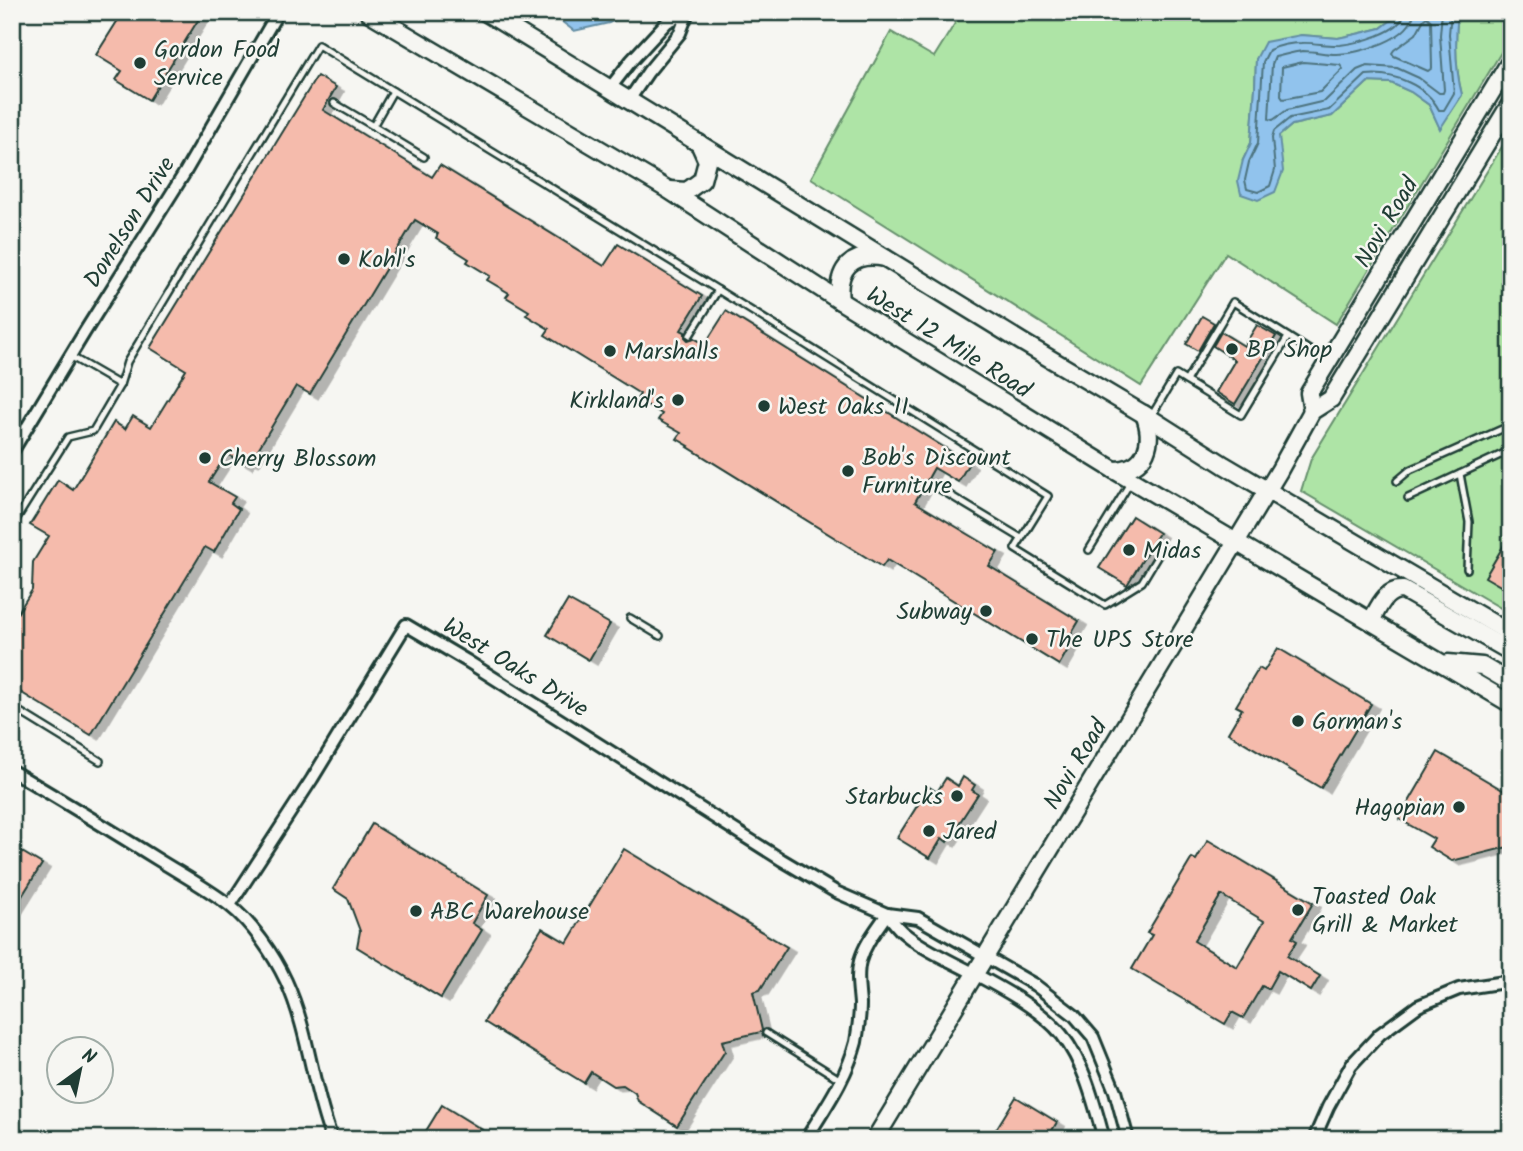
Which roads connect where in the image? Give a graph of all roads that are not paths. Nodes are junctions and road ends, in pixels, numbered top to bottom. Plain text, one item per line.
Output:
1 (278, 12) edge
2 (368, 12) edge
3 (485, 12) edge
4 (688, 12) edge
5 (1511, 60) edge
6 (610, 88) junction
7 (393, 91) junction
8 (629, 100) junction
9 (334, 103) dead end
10 (1511, 103) edge
11 (373, 126) junction
12 (699, 143) junction
13 (424, 157) dead end
14 (667, 189) junction
15 (887, 259) junction
16 (718, 290) junction
17 (840, 301) junction
18 (690, 335) dead end
19 (1288, 337) junction
20 (70, 356) junction
21 (1328, 362) junction
22 (1186, 381) junction
23 (120, 385) junction
24 (1312, 411) junction
25 (1147, 416) junction
26 (1511, 425) edge
27 (1511, 450) edge
28 (12, 452) edge
29 (1114, 470) junction
30 (1460, 474) junction
31 (1132, 480) junction
32 (1397, 481) dead end
33 (937, 488) dead end
34 (1266, 490) junction
35 (1408, 498) dead end
36 (12, 526) edge
37 (1021, 538) junction
38 (1236, 540) junction
39 (1163, 547) dead end
40 (1089, 550) dead end
41 (1467, 569) dead end
42 (630, 618) dead end
43 (1371, 621) junction
44 (1511, 634) edge
45 (660, 636) dead end
46 (1511, 652) edge
47 (1442, 663) junction
48 (1511, 683) edge
49 (1511, 704) edge
50 (12, 707) edge
51 (100, 761) dead end
52 (12, 771) edge
53 (230, 905) junction
54 (887, 914) junction
55 (985, 957) junction
56 (975, 974) junction
57 (1511, 981) edge
58 (766, 1032) dead end
59 (841, 1080) junction
60 (332, 1139) edge
61 (806, 1139) edge
62 (875, 1139) edge
63 (1104, 1139) edge
64 (1128, 1139) edge
65 (1314, 1139) edge

1 - 20 street, Donelson Drive
2 - 14 main road, West 12 Mile Road
3 - 6 main road, West 12 Mile Road
4 - 6 street
4 - 8 street
5 - 21 main road, Novi Road
6 - 8 main road, West 12 Mile Road
7 - 11 lane
7 - 16 lane
7 - 23 lane
8 - 12 main road, West 12 Mile Road
9 - 11 lane
10 - 24 main road, Novi Road
11 - 13 lane
12 - 14 main road
12 - 15 main road, West 12 Mile Road
14 - 17 main road, West 12 Mile Road
15 - 17 main road
15 - 25 main road, West 12 Mile Road
16 - 18 lane
16 - 37 lane
17 - 29 main road, West 12 Mile Road
19 - 21 lane
19 - 22 lane
19 - 22 lane
20 - 23 lane
20 - 28 street, Donelson Drive
21 - 24 main road, Novi Road
22 - 25 lane
23 - 36 lane
24 - 34 main road, Novi Road
25 - 29 main road
25 - 34 main road, West 12 Mile Road
26 - 32 lane
27 - 30 lane
29 - 31 main road, West 12 Mile Road
30 - 35 lane
30 - 41 lane
31 - 38 main road, West 12 Mile Road
31 - 40 lane
33 - 37 lane
34 - 38 main road, Novi Road
34 - 44 main road, West 12 Mile Road
37 - 39 lane
38 - 43 main road, West 12 Mile Road
38 - 55 main road, Novi Road
42 - 45 lane
43 - 46 main road
43 - 47 main road, West 12 Mile Road
47 - 48 main road
47 - 49 main road, West 12 Mile Road
50 - 51 lane
52 - 53 street
53 - 54 street, West Oaks Drive
53 - 60 street
54 - 55 street, West Oaks Drive
54 - 56 street, West Oaks Drive
54 - 59 street
55 - 56 main road, Novi Road
55 - 64 street, West Oaks Drive
56 - 62 main road, Novi Road
56 - 63 street, West Oaks Drive
57 - 65 street
58 - 59 lane
59 - 61 street

